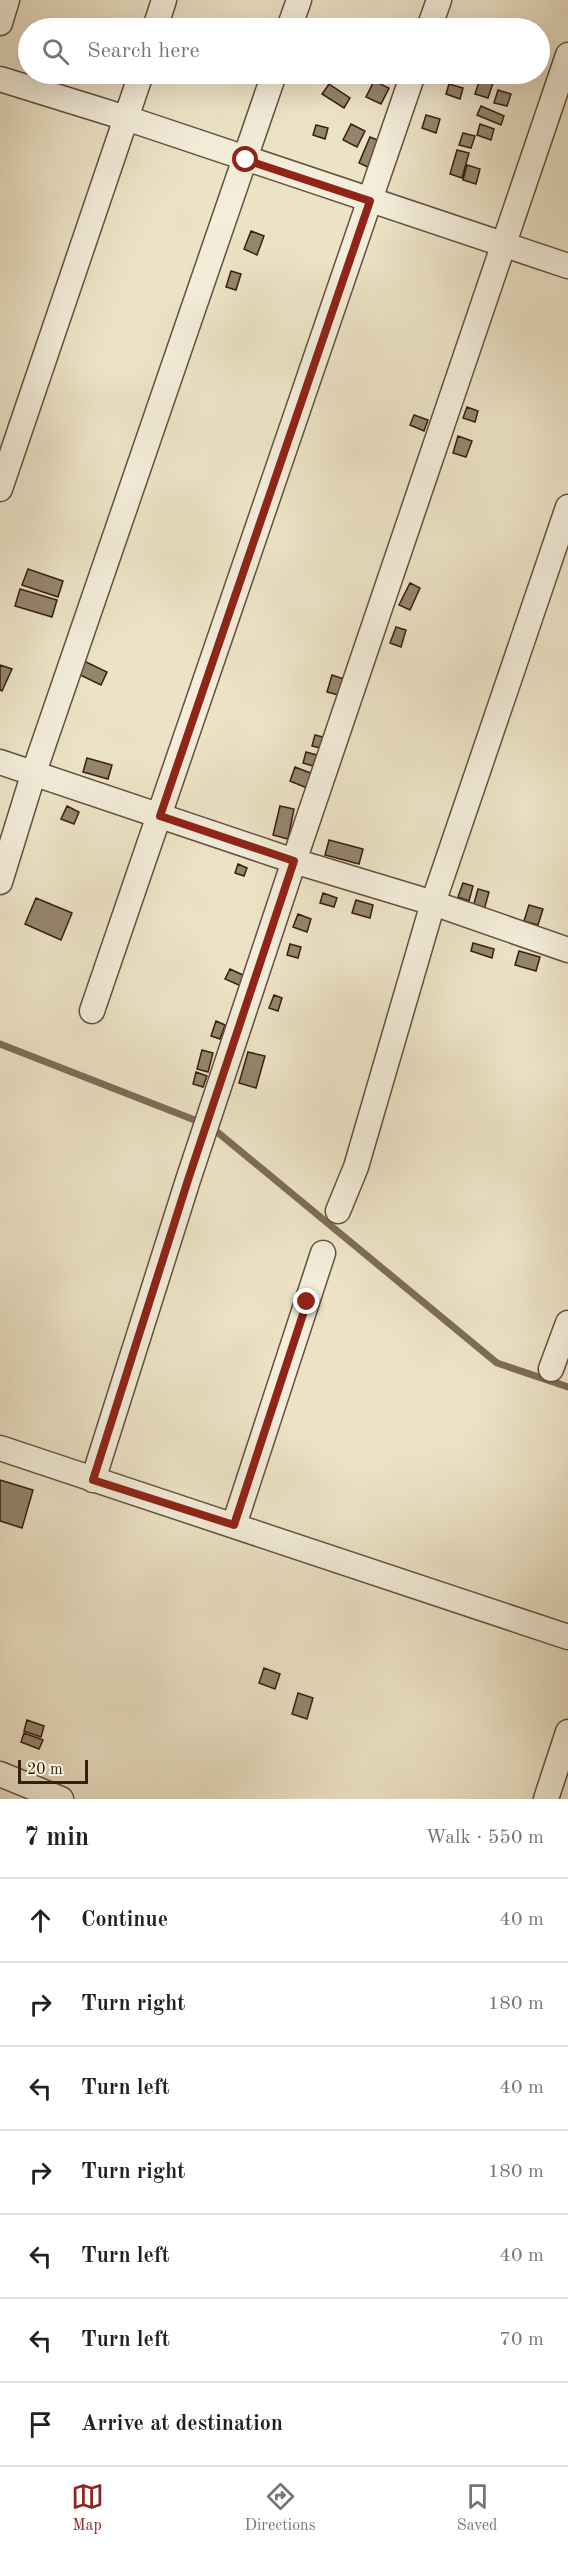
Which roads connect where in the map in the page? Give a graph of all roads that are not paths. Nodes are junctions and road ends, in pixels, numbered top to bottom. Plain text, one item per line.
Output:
1 (7, 0) edge
2 (164, 0) edge
3 (298, 0) edge
4 (439, 0) edge
5 (158, 18) edge
6 (292, 18) edge
7 (433, 18) edge
8 (0, 23) edge
9 (568, 56) edge
10 (0, 79) edge
11 (138, 84) edge
12 (271, 84) edge
13 (410, 84) edge
14 (126, 118) junction
15 (246, 160) junction
16 (370, 201) junction
17 (505, 246) junction
18 (568, 266) edge
19 (0, 489) edge
20 (568, 507) edge
21 (0, 762) edge
22 (34, 772) junction
23 (160, 816) junction
24 (294, 861) junction
25 (0, 882) edge
26 (433, 903) junction
27 (568, 950) edge
28 (92, 1011) dead end
29 (338, 1211) dead end
30 (323, 1253) dead end
31 (568, 1323) edge
32 (550, 1369) dead end
33 (0, 1448) edge
34 (93, 1480) junction
35 (234, 1525) junction
36 (568, 1636) edge
37 (568, 1732) edge
38 (0, 1774) edge
39 (61, 1799) edge
40 (546, 1799) edge

1 - 8 street
2 - 5 street
3 - 6 street
4 - 7 street
9 - 17 street
10 - 14 street
11 - 14 street
12 - 15 street
13 - 16 street
14 - 15 street
14 - 19 street
15 - 16 street
15 - 22 street
16 - 17 street
16 - 23 street
17 - 18 street
17 - 24 street
20 - 26 street
21 - 22 street
22 - 23 street
22 - 25 street
23 - 24 street
23 - 28 street
24 - 26 street
24 - 34 street
26 - 27 street
26 - 29 street
30 - 35 street
31 - 32 street
33 - 34 street
34 - 35 street
35 - 36 street
37 - 40 street
38 - 39 street

